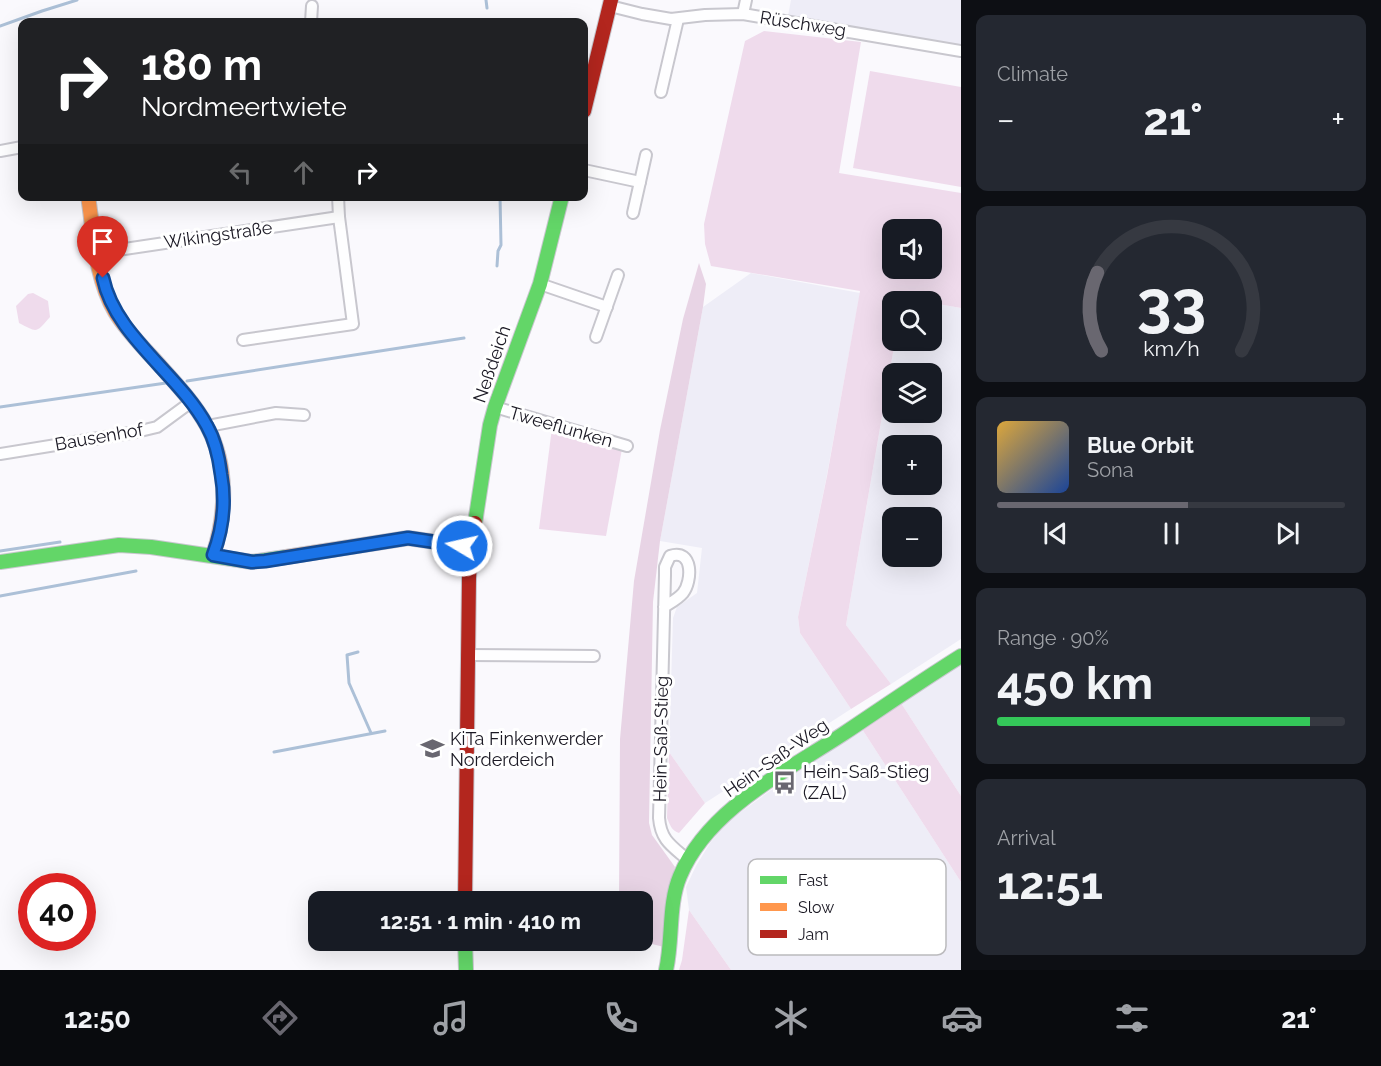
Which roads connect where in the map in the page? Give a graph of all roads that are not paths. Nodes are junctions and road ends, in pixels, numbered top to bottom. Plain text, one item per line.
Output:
1 (746, 0) edge
2 (610, 3) edge
3 (312, 6) dead end
4 (743, 14) junction
5 (311, 18) edge
6 (678, 19) junction
7 (961, 51) edge
8 (661, 92) dead end
9 (588, 94) edge
10 (18, 148) edge
11 (0, 151) edge
12 (646, 155) dead end
13 (588, 171) edge
14 (640, 182) junction
15 (89, 201) edge
16 (338, 201) edge
17 (561, 201) edge
18 (633, 213) dead end
19 (339, 217) junction
20 (98, 253) junction
21 (618, 275) dead end
22 (540, 284) junction
23 (607, 307) junction
24 (596, 336) dead end
25 (243, 340) dead end
26 (191, 402) junction
27 (495, 407) junction
28 (304, 415) dead end
29 (208, 426) junction
30 (627, 446) dead end
31 (0, 454) edge
32 (467, 546) junction
33 (213, 555) junction
34 (0, 562) edge
35 (664, 607) dead end
36 (467, 655) junction
37 (961, 656) edge
38 (594, 657) dead end
39 (688, 860) junction
40 (465, 891) edge
41 (465, 951) edge
42 (466, 970) edge
43 (666, 970) edge

1 - 4 street
2 - 6 street, Rüschweg
2 - 9 street
3 - 5 street
4 - 6 street, Rüschweg
4 - 7 street, Rüschweg
6 - 8 street
10 - 11 street
12 - 14 street
13 - 14 street
14 - 18 street
15 - 20 street
16 - 19 street
17 - 22 street, Neßdeich
19 - 20 street, Wikingstraße
19 - 25 street
20 - 26 street
21 - 23 street
22 - 23 street
22 - 27 street, Neßdeich
23 - 24 street
26 - 29 street
26 - 31 street, Bausenhof
27 - 30 street, Tweeflunken
27 - 32 street, Neßdeich
28 - 29 street
29 - 33 street
32 - 33 street
32 - 36 street, Neßdeich
33 - 34 street
35 - 39 street, Hein-Saß-Stieg
36 - 38 street
36 - 40 street, Neßdeich
37 - 39 street, Hein-Saß-Weg
39 - 43 street, Hein-Saß-Weg
41 - 42 street

